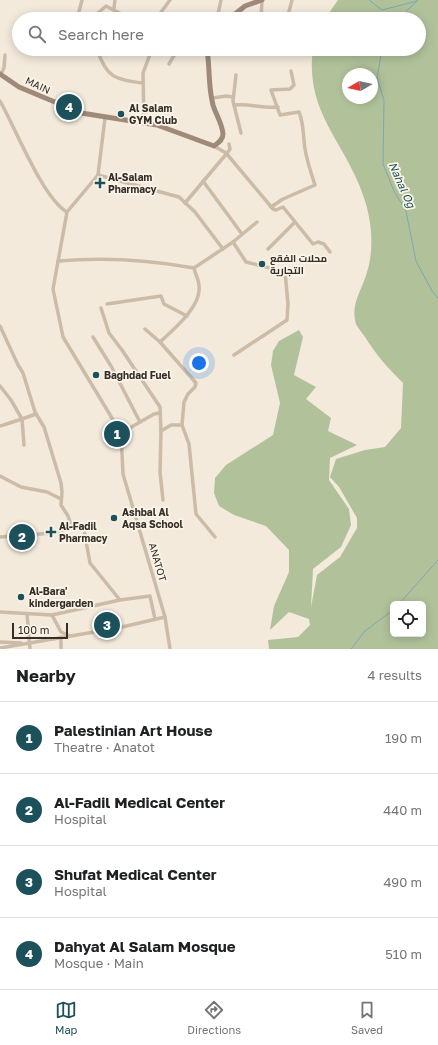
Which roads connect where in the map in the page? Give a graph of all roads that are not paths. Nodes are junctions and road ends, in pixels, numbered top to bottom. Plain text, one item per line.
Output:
1 (82, 0) edge
2 (115, 0) edge
3 (170, 0) edge
4 (221, 0) edge
5 (262, 0) edge
6 (292, 0) edge
7 (248, 2) edge
8 (114, 8) junction
9 (79, 12) edge
10 (99, 12) edge
11 (120, 12) edge
12 (160, 12) edge
13 (218, 12) edge
14 (237, 12) edge
15 (261, 12) edge
16 (289, 12) edge
17 (5, 55) dead end
18 (99, 56) edge
19 (149, 56) edge
20 (174, 56) edge
21 (207, 56) edge
22 (169, 64) dead end
23 (291, 71) dead end
24 (0, 74) edge
25 (236, 74) dead end
26 (143, 83) junction
27 (213, 98) junction
28 (233, 98) junction
29 (0, 101) edge
30 (234, 105) junction
31 (278, 107) junction
32 (105, 118) junction
33 (144, 123) junction
34 (241, 134) dead end
35 (229, 144) dead end
36 (211, 145) junction
37 (226, 154) junction
38 (98, 175) junction
39 (203, 182) junction
40 (185, 203) junction
41 (271, 207) junction
42 (67, 212) junction
43 (257, 222) dead end
44 (294, 223) junction
45 (242, 234) junction
46 (233, 242) junction
47 (223, 249) junction
48 (268, 249) dead end
49 (330, 252) dead end
50 (58, 261) junction
51 (194, 268) junction
52 (107, 304) dead end
53 (101, 308) dead end
54 (187, 316) junction
55 (0, 326) edge
56 (145, 329) dead end
57 (93, 337) dead end
58 (160, 342) junction
59 (234, 356) dead end
60 (0, 386) edge
61 (160, 413) junction
62 (36, 414) junction
63 (22, 419) junction
64 (140, 422) junction
65 (182, 425) junction
66 (0, 426) edge
67 (161, 431) junction
68 (121, 433) junction
69 (24, 445) dead end
70 (0, 476) edge
71 (61, 499) junction
72 (163, 500) dead end
73 (72, 528) junction
74 (0, 537) edge
75 (215, 537) dead end
76 (120, 600) junction
77 (0, 612) edge
78 (27, 614) junction
79 (52, 615) junction
80 (165, 617) junction
81 (155, 619) junction
82 (69, 635) junction
83 (61, 637) junction
84 (0, 642) edge
85 (28, 643) junction
86 (0, 648) edge
87 (30, 649) edge
88 (61, 649) edge
89 (170, 649) edge

1 - 9 street
2 - 8 street
3 - 12 street
4 - 13 street
5 - 7 street
5 - 15 street
6 - 16 street
7 - 14 street
8 - 10 street
8 - 11 street
17 - 24 street
18 - 26 street
19 - 26 street
20 - 22 street
21 - 27 street
23 - 31 street
24 - 32 street, MAIN
25 - 28 street
26 - 33 street
27 - 28 street
27 - 36 street
28 - 30 street
29 - 42 street
30 - 31 street
30 - 34 street
31 - 41 street
32 - 33 street, MAIN
32 - 38 street
33 - 36 street, MAIN
35 - 37 street
36 - 37 street
37 - 39 street
37 - 41 street
38 - 40 street
38 - 42 street
39 - 40 street
39 - 45 street
40 - 47 street
41 - 44 street
42 - 50 street
43 - 45 street
44 - 48 street
44 - 49 street
45 - 46 street
46 - 47 street
46 - 59 street
47 - 51 street
50 - 51 street
50 - 68 street
51 - 54 street
52 - 54 street
53 - 61 street
54 - 58 street
55 - 62 street
56 - 58 street
57 - 64 street
58 - 65 street
60 - 63 street
61 - 64 street
61 - 67 street
62 - 63 street
62 - 71 street
63 - 66 street
63 - 69 street
64 - 68 street
65 - 67 street
65 - 75 street
67 - 72 street
68 - 80 street, ANATOT
70 - 71 street
71 - 73 street
73 - 74 street
73 - 76 street
76 - 79 street
76 - 81 street
77 - 78 street
78 - 79 street
78 - 85 street
79 - 82 street
80 - 81 street
80 - 89 street, ANATOT
81 - 82 street
82 - 83 street
83 - 85 street
83 - 88 street
84 - 85 street
85 - 86 street
85 - 87 street

